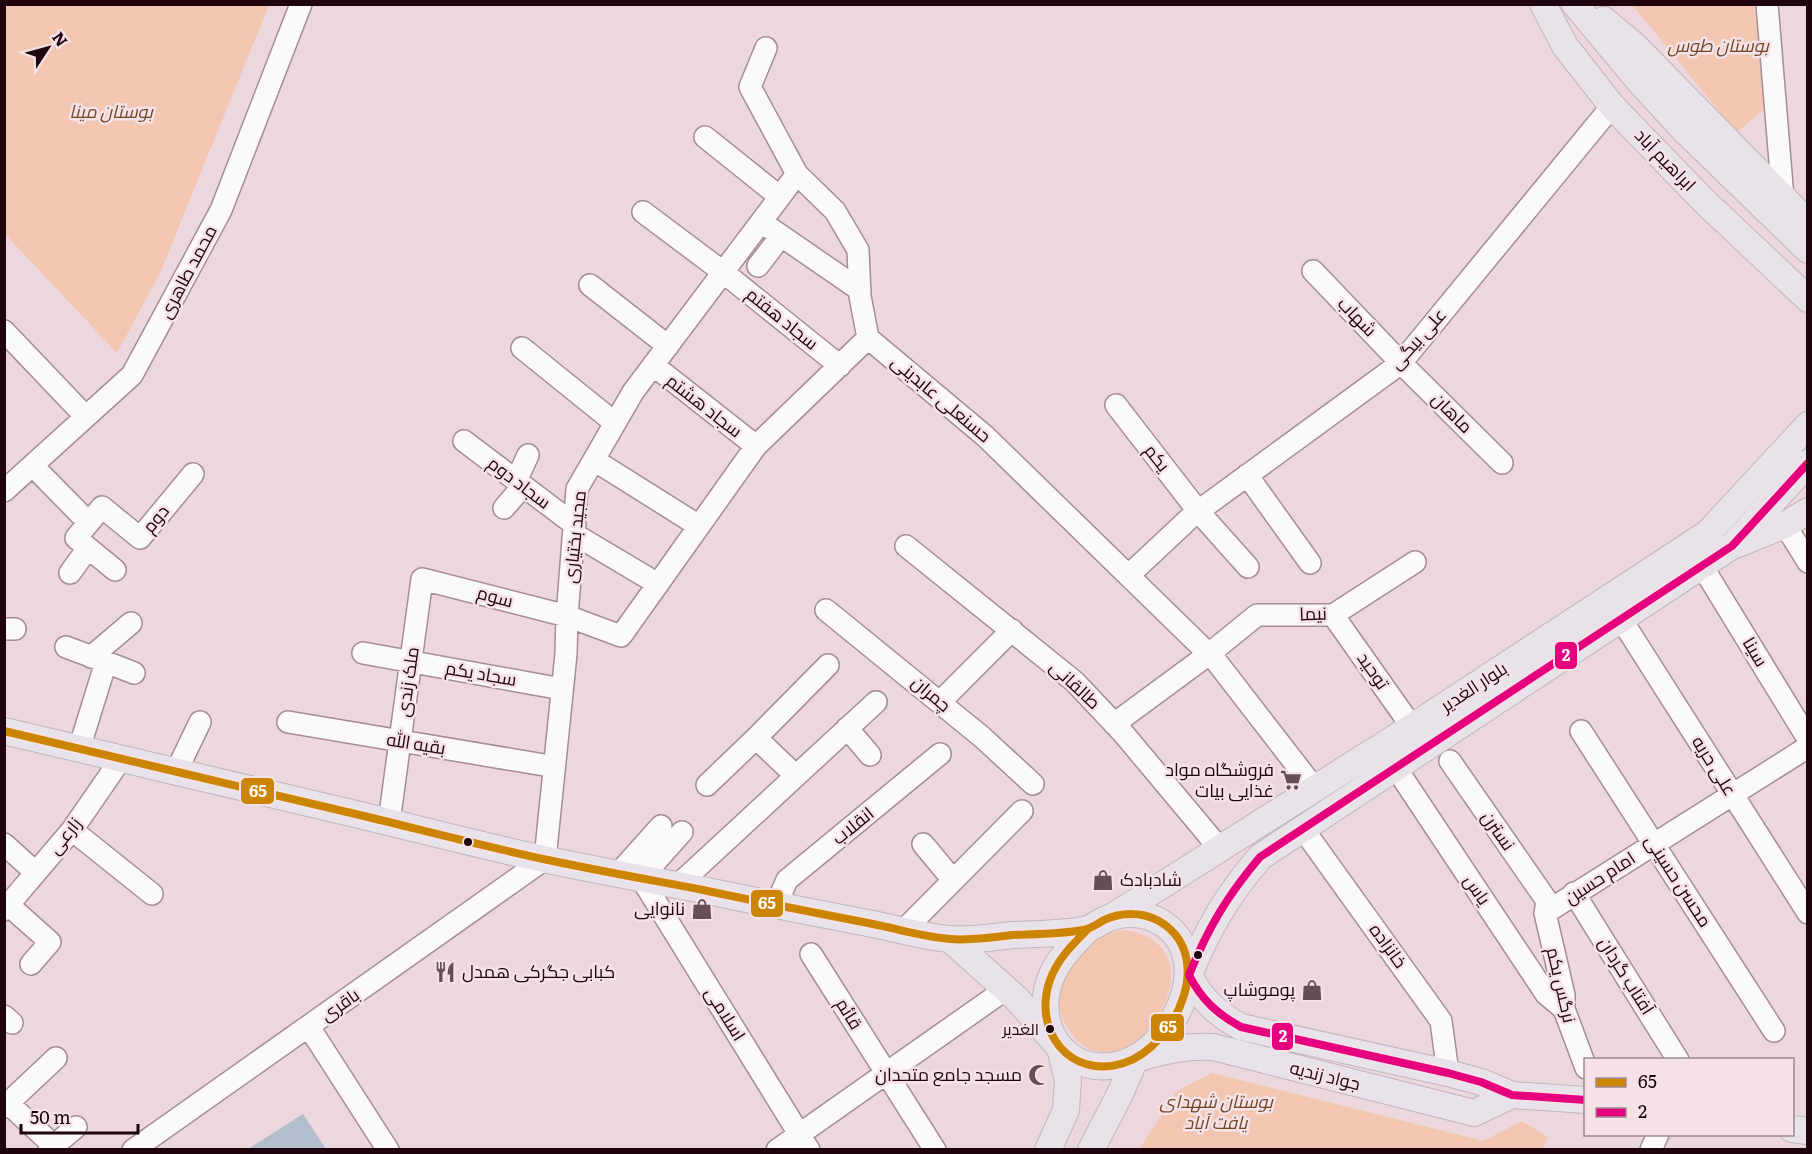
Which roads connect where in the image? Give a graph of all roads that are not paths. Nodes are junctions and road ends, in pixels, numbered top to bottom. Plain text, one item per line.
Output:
1 (301, 4) edge
2 (1544, 4) edge
3 (1575, 4) edge
4 (1584, 4) edge
5 (1767, 4) edge
6 (766, 48) dead end
7 (1612, 106) junction
8 (705, 137) dead end
9 (797, 174) junction
10 (780, 197) junction
11 (1783, 198) junction
12 (644, 212) dead end
13 (761, 222) junction
14 (1808, 223) edge
15 (781, 236) junction
16 (1808, 250) edge
17 (758, 266) dead end
18 (723, 272) junction
19 (1313, 272) dead end
20 (590, 285) dead end
21 (860, 290) junction
22 (1805, 295) edge
23 (4, 331) edge
24 (868, 338) junction
25 (668, 346) junction
26 (522, 348) dead end
27 (1401, 363) junction
28 (653, 365) junction
29 (840, 366) junction
30 (1116, 405) dead end
31 (86, 417) junction
32 (615, 423) junction
33 (1808, 425) edge
34 (464, 441) dead end
35 (756, 446) junction
36 (528, 455) dead end
37 (594, 460) junction
38 (1502, 463) dead end
39 (1808, 463) edge
40 (33, 466) junction
41 (193, 474) dead end
42 (1247, 475) junction
43 (520, 483) junction
44 (4, 491) edge
45 (504, 508) dead end
46 (1198, 511) junction
47 (1808, 511) edge
48 (88, 522) junction
49 (1785, 525) junction
50 (699, 526) junction
51 (575, 529) junction
52 (906, 546) dead end
53 (1732, 546) junction
54 (88, 548) junction
55 (1415, 562) dead end
56 (1808, 562) edge
57 (1310, 563) dead end
58 (1702, 566) junction
59 (1248, 567) dead end
60 (115, 570) dead end
61 (70, 573) dead end
62 (1129, 576) junction
63 (422, 579) joint
64 (658, 584) junction
65 (826, 610) dead end
66 (1333, 615) junction
67 (567, 616) junction
68 (1621, 620) junction
69 (130, 623) dead end
70 (1012, 630) junction
71 (66, 647) dead end
72 (363, 653) dead end
73 (1209, 654) junction
74 (98, 660) junction
75 (411, 662) junction
76 (828, 665) dead end
77 (134, 673) dead end
78 (562, 689) junction
79 (876, 702) dead end
80 (940, 702) junction
81 (200, 722) dead end
82 (288, 722) dead end
83 (1114, 724) junction
84 (1412, 727) junction
85 (847, 729) junction
86 (4, 731) edge
87 (1581, 731) dead end
88 (756, 738) junction
89 (1808, 739) edge
90 (399, 742) junction
91 (1808, 747) edge
92 (79, 749) junction
93 (940, 754) dead end
94 (870, 755) dead end
95 (121, 759) junction
96 (1450, 761) dead end
97 (544, 765) dead end
98 (1396, 768) junction
99 (176, 772) junction
100 (795, 776) junction
101 (1033, 784) dead end
102 (707, 785) dead end
103 (1315, 789) junction
104 (1732, 794) junction
105 (1022, 811) dead end
106 (388, 822) junction
107 (661, 826) dead end
108 (1303, 829) junction
109 (72, 830) junction
110 (682, 832) dead end
111 (1653, 843) junction
112 (4, 844) edge
113 (923, 844) dead end
114 (1220, 849) junction
115 (545, 859) junction
116 (35, 872) junction
117 (630, 876) junction
118 (953, 880) junction
119 (678, 885) junction
120 (1574, 893) junction
121 (152, 894) dead end
122 (776, 905) junction
123 (6, 906) edge
124 (1546, 907) junction
125 (1808, 913) edge
126 (1114, 916) junction
127 (904, 930) junction
128 (1087, 930) junction
129 (951, 940) junction
130 (811, 954) dead end
131 (31, 964) dead end
132 (1189, 975) junction
133 (1006, 989) junction
134 (1564, 1009) junction
135 (309, 1027) junction
136 (1774, 1031) dead end
137 (1060, 1048) junction
138 (56, 1058) dead end
139 (1677, 1058) edge
140 (1135, 1059) junction
141 (1584, 1063) edge
142 (1448, 1073) junction
143 (887, 1074) junction
144 (1512, 1095) junction
145 (1584, 1100) edge
146 (7, 1105) edge
147 (76, 1127) dead end
148 (804, 1142) edge
149 (52, 1148) edge
150 (133, 1149) edge
151 (388, 1149) edge
152 (777, 1149) edge
153 (935, 1149) edge
154 (1048, 1149) edge
155 (1091, 1149) edge

1 - 31 street, محمد طاهری
2 - 7 main road, ابراهیم آباد
2 - 22 main road, ابراهیم آباد
3 - 16 main road, ابراهیم آباد
4 - 11 main road
5 - 11 street
6 - 9 street
7 - 22 main road, ابراهیم آباد
7 - 27 street, علی بیگی
8 - 10 street
9 - 10 street, مجید بختیاری
9 - 21 street
10 - 13 street, مجید بختیاری
11 - 14 main road
12 - 18 street, سجاد هفتم
13 - 15 street
13 - 18 street, مجید بختیاری
15 - 17 street
15 - 21 street
18 - 25 street, مجید بختیاری
18 - 29 street, سجاد هفتم
19 - 27 street, شهاب
20 - 25 street
21 - 24 street
23 - 31 street
24 - 29 street
24 - 62 street, حسنعلی عابدینی
25 - 28 street, مجید بختیاری
26 - 32 street
27 - 38 street, ماهان
27 - 42 street, علی بیگی
28 - 32 street, مجید بختیاری
28 - 35 street, سجاد هشتم
29 - 35 street
30 - 46 street, یکم
31 - 40 street, محمد طاهری
32 - 37 street, مجید بختیاری
33 - 84 main road, بلوار الغدیر
34 - 43 street, سجاد دوم
35 - 50 street
36 - 43 street
37 - 50 street
37 - 51 street, مجید بختیاری
39 - 53 main road, بلوار الغدیر
40 - 44 street, محمد طاهری
40 - 48 street
41 - 48 street, دوم
42 - 46 street, علی بیگی
42 - 57 street
43 - 45 street
43 - 51 street, سجاد دوم
46 - 59 street
46 - 62 street, علی بیگی
47 - 49 main road
48 - 54 street
49 - 53 main road
49 - 56 street
50 - 64 street
51 - 64 street, سجاد دوم
51 - 67 street, مجید بختیاری
52 - 70 street, طالقانی
53 - 58 main road, بلوار الغدیر
54 - 60 street
54 - 61 street
55 - 66 street, نیما
58 - 68 main road, بلوار الغدیر
58 - 89 street, سینا
62 - 73 street, حسنعلی عابدینی
63 - 67 street, سوم
63 - 75 street, ملک زندی
64 - 67 street
65 - 80 street, چمران
66 - 73 street, نیما
66 - 84 street, توحید
67 - 78 street, مجید بختیاری
68 - 98 main road, بلوار الغدیر
68 - 104 street, علی حریه
69 - 74 street
70 - 80 street
70 - 83 street, طالقانی
71 - 74 street
72 - 75 street, سجاد یکم
73 - 83 street, نیما
73 - 103 street, حسنعلی عابدینی
74 - 77 street
74 - 92 street
75 - 78 street, سجاد یکم
75 - 90 street, ملک زندی
76 - 88 street
78 - 115 street, مجید بختیاری
79 - 85 street
80 - 101 street, چمران
81 - 99 street
82 - 90 street, بقیه الله
83 - 114 street, طالقانی
84 - 103 main road, بلوار الغدیر
85 - 94 street
85 - 100 street
86 - 92 main road
87 - 111 street, محسن حسینی
88 - 100 street
88 - 102 street
90 - 97 street, بقیه الله
90 - 106 street, ملک زندی
91 - 104 street, امام حسین
92 - 95 main road
93 - 122 street, انقلاب
95 - 99 main road
95 - 109 street, زارعی
96 - 124 street, نسترن
98 - 108 main road, بلوار الغدیر
98 - 134 street, یاس
99 - 106 main road
100 - 119 street
103 - 114 main road, بلوار الغدیر
104 - 111 street, امام حسین
104 - 125 street, علی حریه
105 - 118 street
106 - 115 main road
107 - 117 street
108 - 132 main road, بلوار الغدیر
108 - 142 street, خانزاده
109 - 116 street, زارعی
109 - 121 street
110 - 117 street
111 - 120 street, امام حسین
111 - 136 street, محسن حسینی
112 - 116 street
113 - 118 street
114 - 126 main road, بلوار الغدیر
115 - 117 main road
115 - 135 street, باقری
116 - 123 street, زارعی
117 - 119 main road
117 - 148 street, اسلامی
118 - 127 street
119 - 122 main road
120 - 124 street, امام حسین
120 - 139 street, آفتاب گردان
122 - 127 main road
123 - 131 street
124 - 134 street, نرگس یکم
126 - 128 main road
126 - 132 main road
127 - 129 main road
128 - 129 main road
128 - 137 main road
129 - 133 main road
130 - 143 street, قائم
132 - 140 main road
132 - 142 main road, جواد زندیه
133 - 137 main road
133 - 143 street
134 - 141 street, نرگس یکم
135 - 150 street, باقری
135 - 151 street
137 - 140 main road
137 - 154 main road
138 - 146 street
140 - 144 main road, جواد زندیه
140 - 155 main road
142 - 144 main road, جواد زندیه
143 - 148 street
143 - 153 street, قائم
144 - 145 main road, جواد زندیه
146 - 149 street
147 - 149 street
148 - 152 street

